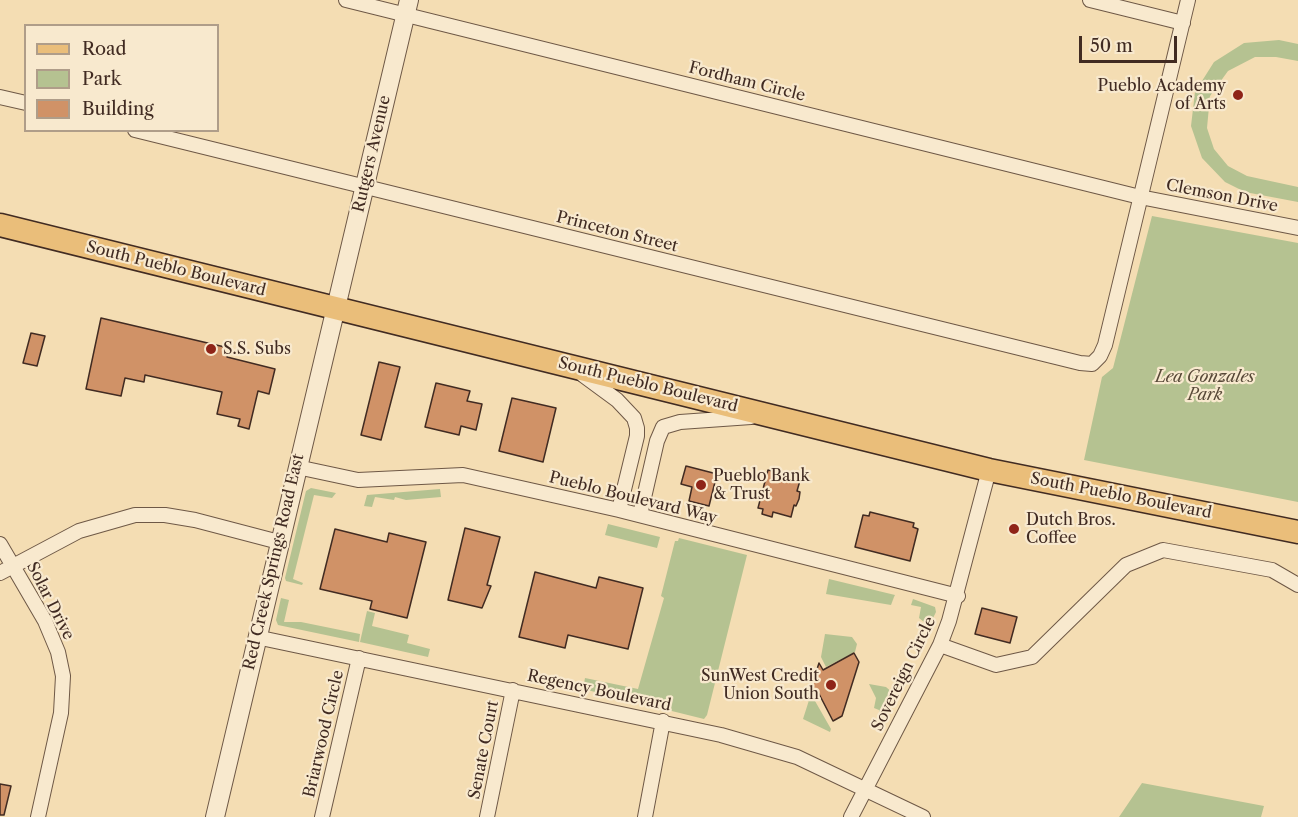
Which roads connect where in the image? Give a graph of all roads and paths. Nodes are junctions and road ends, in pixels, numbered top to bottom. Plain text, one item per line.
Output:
1 (346, 0) edge
2 (1090, 0) edge
3 (1188, 0) edge
4 (407, 7) edge
5 (1183, 23) junction
6 (0, 97) edge
7 (24, 103) edge
8 (143, 132) edge
9 (364, 187) junction
10 (1140, 196) junction
11 (0, 225) edge
12 (1298, 228) edge
13 (336, 308) junction
14 (572, 366) junction
15 (770, 415) junction
16 (297, 467) junction
17 (989, 470) junction
18 (619, 510) junction
19 (640, 515) junction
20 (1298, 532) edge
21 (279, 542) junction
22 (0, 544) edge
23 (13, 566) junction
24 (0, 573) edge
25 (1298, 585) edge
26 (958, 596) junction
27 (256, 637) junction
28 (940, 645) junction
29 (358, 658) junction
30 (513, 690) junction
31 (663, 721) junction
32 (866, 787) junction
33 (38, 817) edge
34 (215, 817) edge
35 (322, 817) edge
36 (487, 817) edge
37 (645, 817) edge
38 (850, 817) edge
39 (923, 817) edge

1 - 4 street, Fordham Circle
2 - 5 street
3 - 5 street
4 - 9 street, Rutgers Avenue
4 - 10 street, Fordham Circle
5 - 10 street
6 - 7 street
8 - 9 street, Princeton Street
9 - 10 street, Princeton Street
9 - 13 street, Rutgers Avenue
10 - 12 street, Clemson Drive
11 - 13 main road, South Pueblo Boulevard
13 - 14 main road, South Pueblo Boulevard
13 - 16 street, Red Creek Springs Road East
14 - 15 main road, South Pueblo Boulevard
14 - 18 street
15 - 17 main road, South Pueblo Boulevard
15 - 19 street
16 - 18 street, Pueblo Boulevard Way
16 - 21 street, Red Creek Springs Road East
17 - 20 main road, South Pueblo Boulevard
17 - 26 street, Sovereign Circle
18 - 19 street, Pueblo Boulevard Way
19 - 26 street, Pueblo Boulevard Way
21 - 23 street
21 - 27 street, Red Creek Springs Road East
22 - 23 street, Solar Drive
23 - 24 street
23 - 33 street, Solar Drive
25 - 28 street
26 - 28 street, Sovereign Circle
27 - 29 street, Regency Boulevard
27 - 34 street, Red Creek Springs Road East
28 - 32 street, Sovereign Circle
29 - 30 street, Regency Boulevard
29 - 35 street, Briarwood Circle
30 - 31 street, Regency Boulevard
30 - 36 street, Senate Court
31 - 32 street, Regency Boulevard
31 - 37 street
32 - 38 street, Sovereign Circle
32 - 39 street, Regency Boulevard

